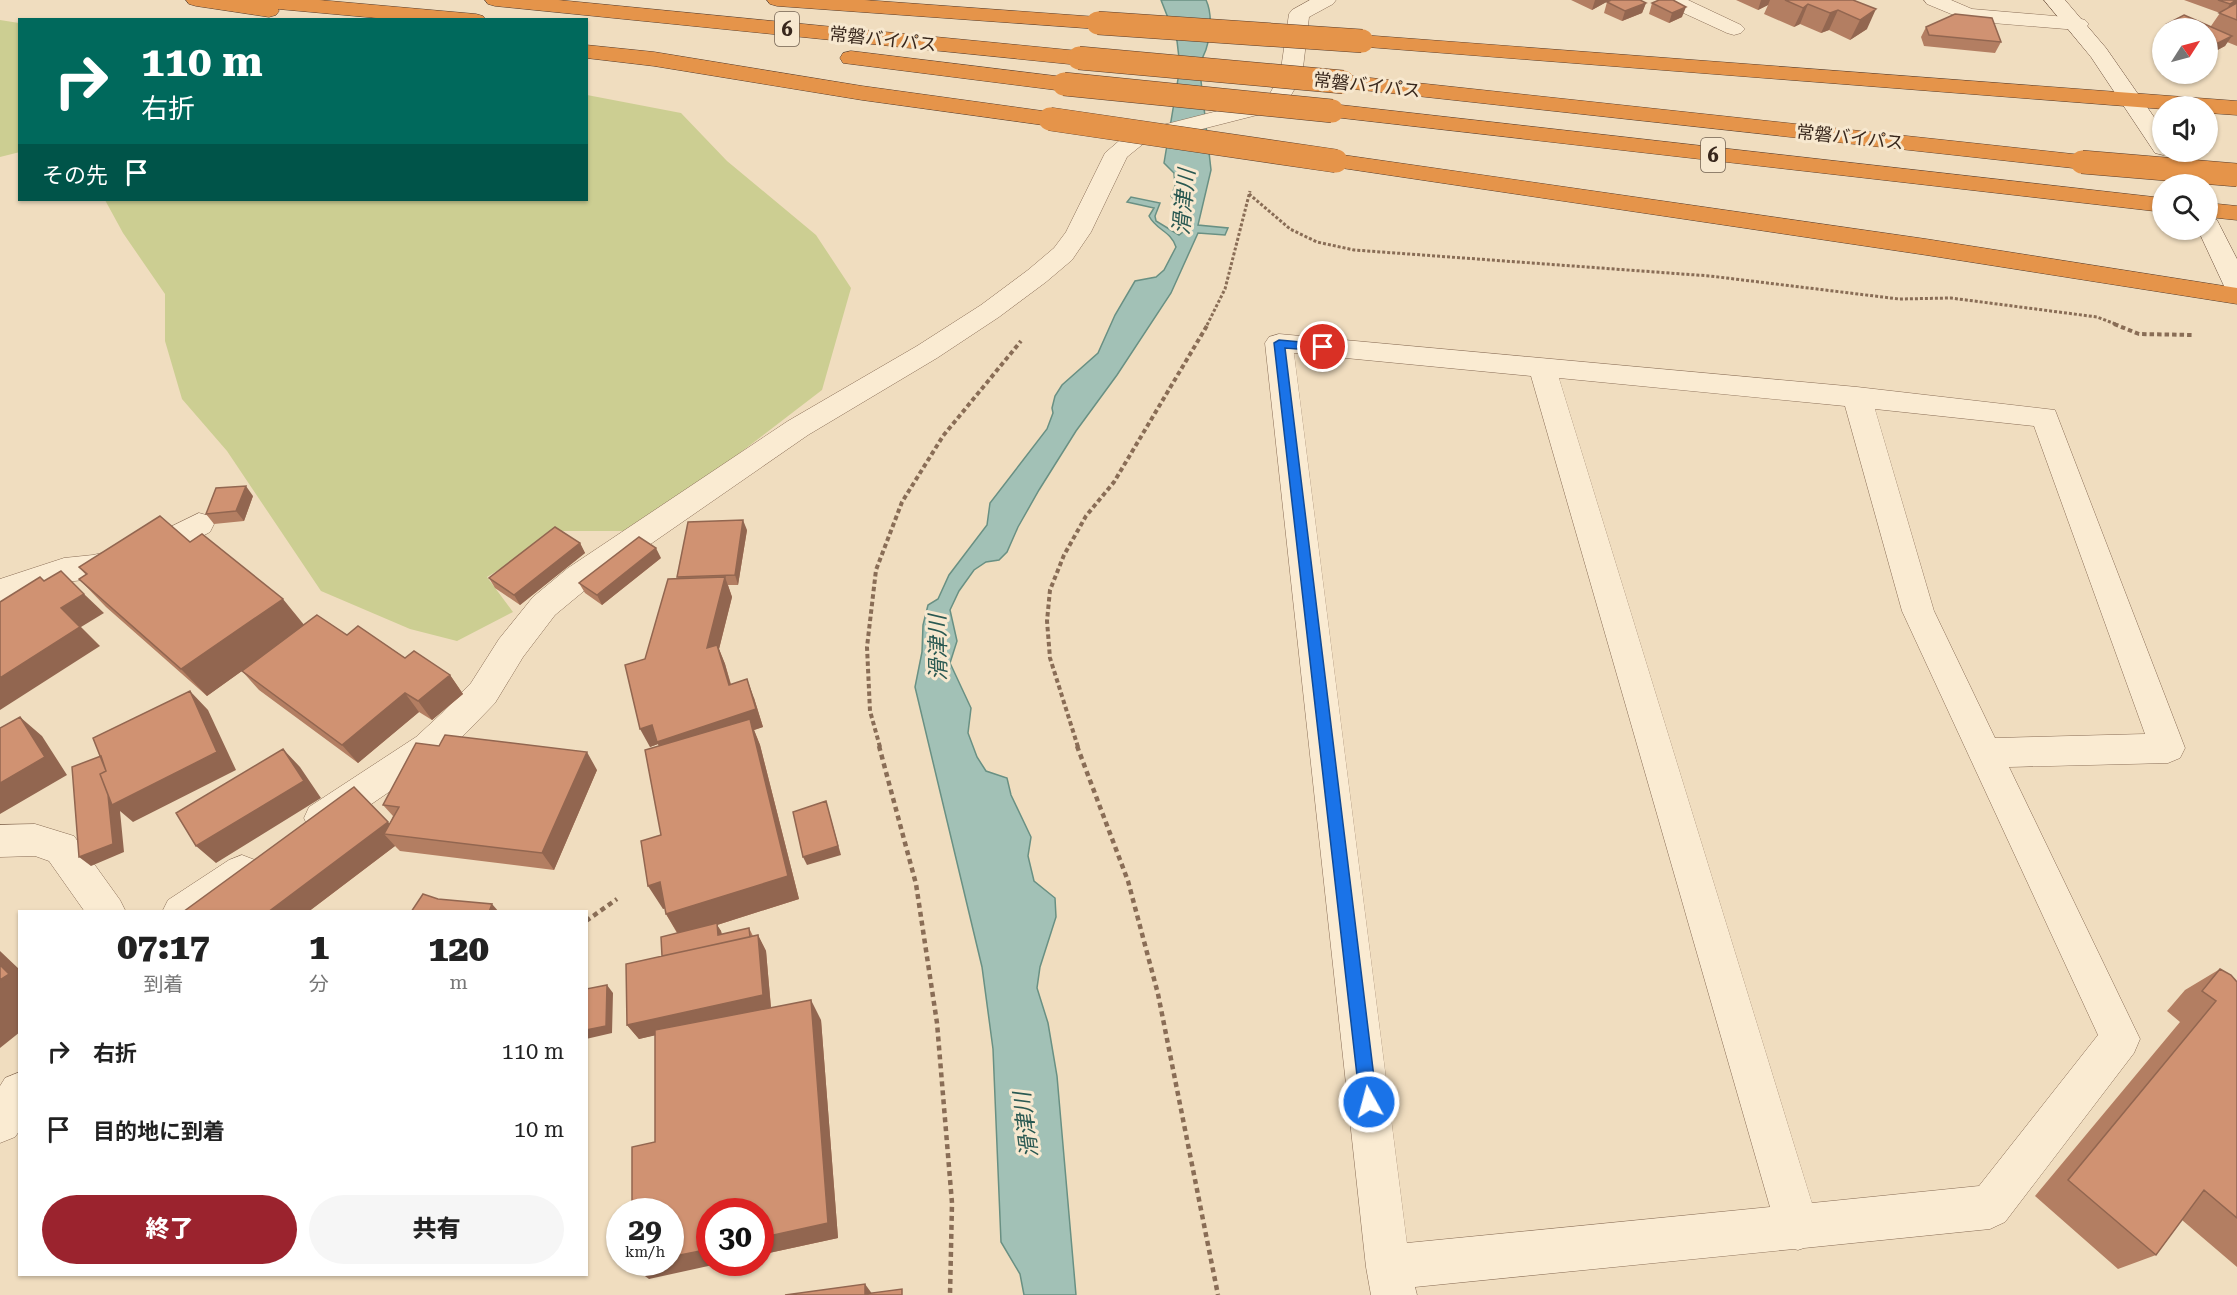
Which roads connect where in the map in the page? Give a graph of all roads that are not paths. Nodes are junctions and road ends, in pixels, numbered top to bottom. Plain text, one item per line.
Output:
1 (196, 0) edge
2 (248, 0) edge
3 (495, 0) edge
4 (777, 0) edge
5 (1326, 0) edge
6 (1671, 0) edge
7 (1934, 0) edge
8 (2054, 0) edge
9 (314, 18) edge
10 (453, 18) edge
11 (2078, 24) junction
12 (588, 29) edge
13 (1734, 29) dead end
14 (773, 48) dead end
15 (588, 51) edge
16 (830, 55) dead end
17 (2132, 99) junction
18 (2237, 108) edge
19 (2152, 131) edge
20 (2237, 176) edge
21 (2152, 204) edge
22 (2218, 211) edge
23 (2237, 213) edge
24 (2215, 240) edge
25 (2237, 286) edge
26 (2237, 296) edge
27 (1542, 367) junction
28 (1857, 397) junction
29 (199, 524) dead end
30 (0, 592) edge
31 (1985, 753) junction
32 (300, 833) edge
33 (0, 841) edge
34 (260, 859) edge
35 (106, 910) edge
36 (184, 910) edge
37 (18, 1096) edge
38 (0, 1122) edge
39 (1798, 1228) junction
40 (1391, 1281) edge

1 - 9 highway
2 - 10 highway
3 - 20 highway, 常磐バイパス / 6, bridge
4 - 17 highway, bridge
5 - 32 street
6 - 13 street
7 - 11 street
8 - 11 street
11 - 17 street
12 - 14 highway, 6
15 - 26 highway, bridge
16 - 21 highway, 常磐バイパス / 6, bridge
17 - 18 highway
17 - 19 street
22 - 23 highway
24 - 25 street
27 - 28 street
27 - 39 street
27 - 40 street
28 - 31 street
28 - 31 street
29 - 30 street
31 - 39 street
33 - 35 street
34 - 36 street
37 - 38 street
39 - 40 street

